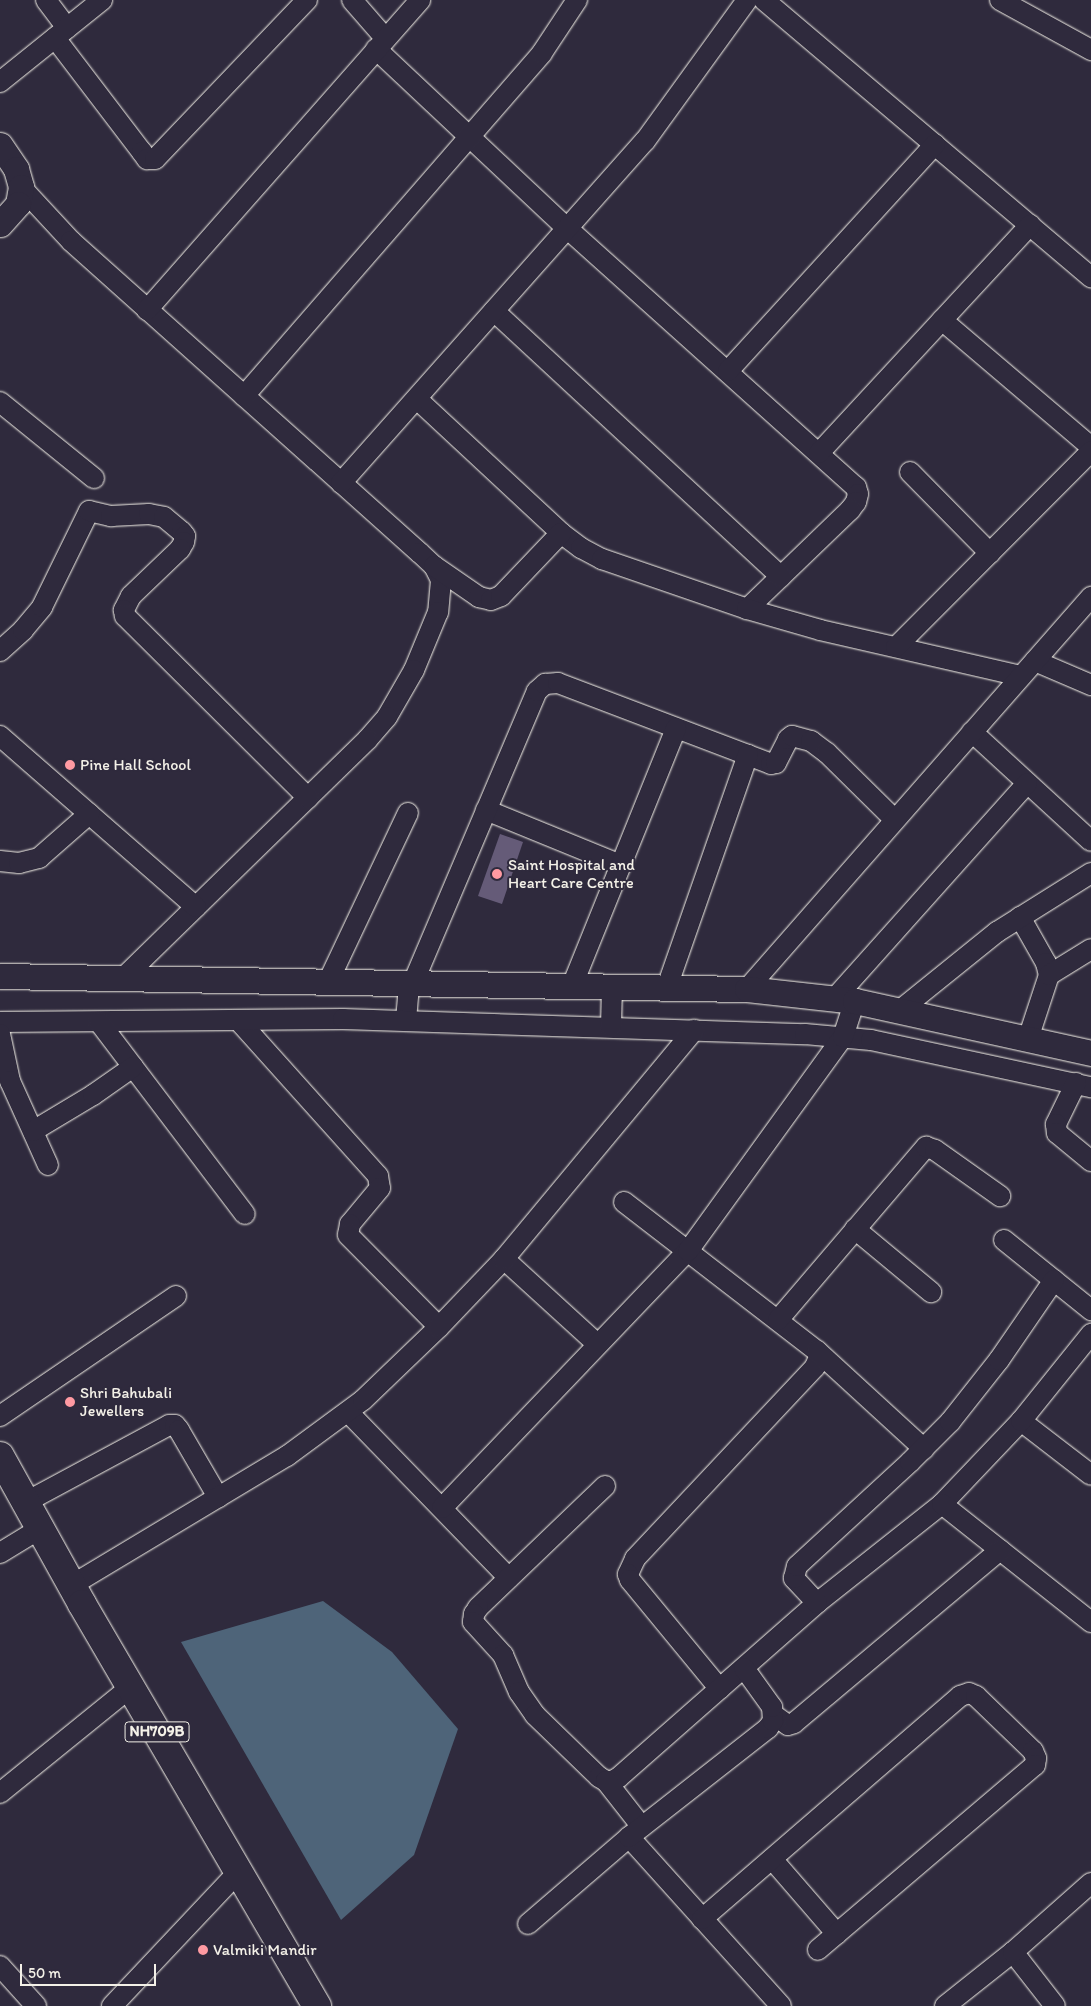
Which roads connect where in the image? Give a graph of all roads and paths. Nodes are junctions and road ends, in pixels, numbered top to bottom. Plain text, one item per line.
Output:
1 (46, 0) edge
2 (102, 0) edge
3 (307, 0) edge
4 (352, 0) edge
5 (420, 0) edge
6 (577, 0) edge
7 (747, 0) edge
8 (764, 0) edge
9 (1000, 0) edge
10 (61, 33) junction
11 (381, 44) junction
12 (1091, 50) edge
13 (0, 82) edge
14 (472, 136) junction
15 (935, 144) junction
16 (0, 145) edge
17 (21, 187) junction
18 (0, 224) edge
19 (1030, 225) junction
20 (568, 229) junction
21 (1090, 273) edge
22 (147, 310) junction
23 (494, 311) junction
24 (942, 320) junction
25 (728, 371) junction
26 (244, 396) junction
27 (417, 399) junction
28 (2, 410) edge
29 (1091, 449) edge
30 (819, 453) junction
31 (910, 472) dead end
32 (94, 478) dead end
33 (341, 483) junction
34 (561, 533) junction
35 (990, 553) junction
36 (434, 566) junction
37 (781, 577) junction
38 (1091, 597) edge
39 (747, 608) junction
40 (896, 647) junction
41 (0, 651) edge
42 (1035, 661) junction
43 (1021, 676) junction
44 (1091, 685) edge
45 (676, 728) junction
46 (972, 732) junction
47 (0, 736) edge
48 (748, 756) junction
49 (1027, 783) junction
50 (308, 798) junction
51 (486, 810) junction
52 (408, 813) dead end
53 (89, 814) junction
54 (895, 820) junction
55 (1091, 841) edge
56 (0, 862) edge
57 (621, 865) junction
58 (1091, 873) edge
59 (196, 907) junction
60 (1020, 917) junction
61 (1091, 950) edge
62 (1049, 975) junction
63 (0, 976) edge
64 (124, 978) junction
65 (328, 982) junction
66 (572, 986) junction
67 (666, 988) junction
68 (747, 988) junction
69 (612, 992) junction
70 (408, 999) junction
71 (899, 1011) junction
72 (846, 1015) junction
73 (239, 1021) junction
74 (0, 1022) edge
75 (99, 1022) junction
76 (611, 1023) junction
77 (694, 1030) junction
78 (0, 1034) edge
79 (1028, 1039) junction
80 (1091, 1053) edge
81 (133, 1066) junction
82 (1084, 1085) edge
83 (33, 1131) junction
84 (1091, 1161) edge
85 (48, 1165) dead end
86 (1000, 1196) dead end
87 (624, 1202) dead end
88 (245, 1214) dead end
89 (855, 1229) junction
90 (1004, 1240) dead end
91 (688, 1251) junction
92 (504, 1258) junction
93 (1054, 1280) junction
94 (931, 1292) dead end
95 (176, 1296) dead end
96 (1091, 1310) edge
97 (778, 1320) junction
98 (440, 1328) junction
99 (1091, 1334) edge
100 (598, 1344) junction
101 (817, 1351) junction
102 (348, 1412) junction
103 (0, 1416) edge
104 (1021, 1421) junction
105 (924, 1449) junction
106 (3, 1468) edge
107 (1091, 1475) edge
108 (605, 1486) dead end
109 (218, 1497) junction
110 (26, 1502) junction
111 (942, 1504) junction
112 (442, 1508) junction
113 (41, 1528) junction
114 (1000, 1550) junction
115 (0, 1553) edge
116 (509, 1578) junction
117 (72, 1585) junction
118 (817, 1603) junction
119 (1091, 1622) edge
120 (744, 1668) junction
121 (131, 1687) junction
122 (720, 1689) junction
123 (774, 1715) junction
124 (606, 1781) junction
125 (0, 1793) edge
126 (635, 1832) junction
127 (772, 1859) junction
128 (239, 1871) junction
129 (1091, 1883) edge
130 (702, 1918) junction
131 (528, 1924) dead end
132 (837, 1934) junction
133 (818, 1950) dead end
134 (1013, 1952) junction
135 (0, 1966) edge
136 (36, 2006) edge
137 (112, 2006) edge
138 (317, 2006) edge
139 (781, 2006) edge
140 (945, 2006) edge
141 (1055, 2006) edge

1 - 10 street
2 - 10 street
3 - 10 street
4 - 11 street
5 - 11 street
6 - 14 street
7 - 20 street
8 - 15 street
9 - 12 street
10 - 13 street
11 - 14 street
11 - 22 street
14 - 20 street
14 - 26 street
15 - 19 street
15 - 25 street
16 - 17 street
17 - 18 street
17 - 22 street
19 - 21 street
19 - 24 street
20 - 23 street
20 - 25 street
22 - 26 street
23 - 27 street
23 - 37 street
24 - 29 street
24 - 30 street
25 - 30 street
26 - 33 street
27 - 33 street
27 - 34 street
28 - 32 street
29 - 35 street
30 - 37 street
31 - 35 street
33 - 36 street
34 - 36 street
34 - 39 street
35 - 40 street
36 - 50 street
37 - 39 street
38 - 42 street
39 - 40 street
40 - 43 street
41 - 50 street
42 - 43 street
42 - 44 street
43 - 46 street
45 - 48 street
45 - 51 street
45 - 57 street
46 - 49 street
46 - 54 street
47 - 53 street
48 - 54 street
48 - 67 street
49 - 55 street
49 - 72 street
50 - 59 street
51 - 57 street
51 - 70 street
52 - 65 street
53 - 56 street
53 - 59 street
54 - 68 street
57 - 66 street
58 - 60 street
59 - 64 street
60 - 62 street
60 - 71 street
61 - 62 street
62 - 79 street
63 - 64 street
64 - 65 street
65 - 70 street
66 - 69 street
66 - 70 street
67 - 68 street
67 - 69 street
68 - 72 street
69 - 76 street
70 - 73 street
70 - 76 street
71 - 72 street
71 - 79 street
72 - 77 street
72 - 82 street
72 - 91 street
73 - 75 street
73 - 98 street
74 - 75 street
75 - 81 street
76 - 77 street
77 - 92 street
78 - 83 street
79 - 80 street
81 - 83 street
81 - 88 street
82 - 84 street
83 - 85 street
86 - 89 street
87 - 91 street
89 - 94 street
89 - 97 street
90 - 93 street
91 - 97 street
91 - 100 street
92 - 98 street
92 - 100 street
93 - 96 street
93 - 105 street
95 - 103 street
97 - 101 street
98 - 102 street
99 - 104 street
100 - 112 street
101 - 105 street
101 - 122 street
102 - 109 street
102 - 112 street
104 - 107 street
104 - 111 street
105 - 118 street
106 - 110 highway, NH709B
108 - 116 street
109 - 110 street
109 - 117 street
110 - 113 highway, NH709B
111 - 114 street
111 - 118 street
112 - 116 street
113 - 115 street
113 - 117 highway, NH709B
114 - 119 street
114 - 123 street
116 - 124 street
117 - 121 highway, NH709B
118 - 120 street
120 - 122 street
120 - 123 street
121 - 125 street
121 - 128 highway, NH709B
122 - 124 street
123 - 126 street
124 - 126 street
126 - 130 street
126 - 131 street
127 - 130 street
127 - 132 street
127 - 132 street
128 - 137 street
128 - 138 highway, NH709B
129 - 134 street
130 - 139 street
132 - 133 street
134 - 140 street
134 - 141 street
135 - 136 street

